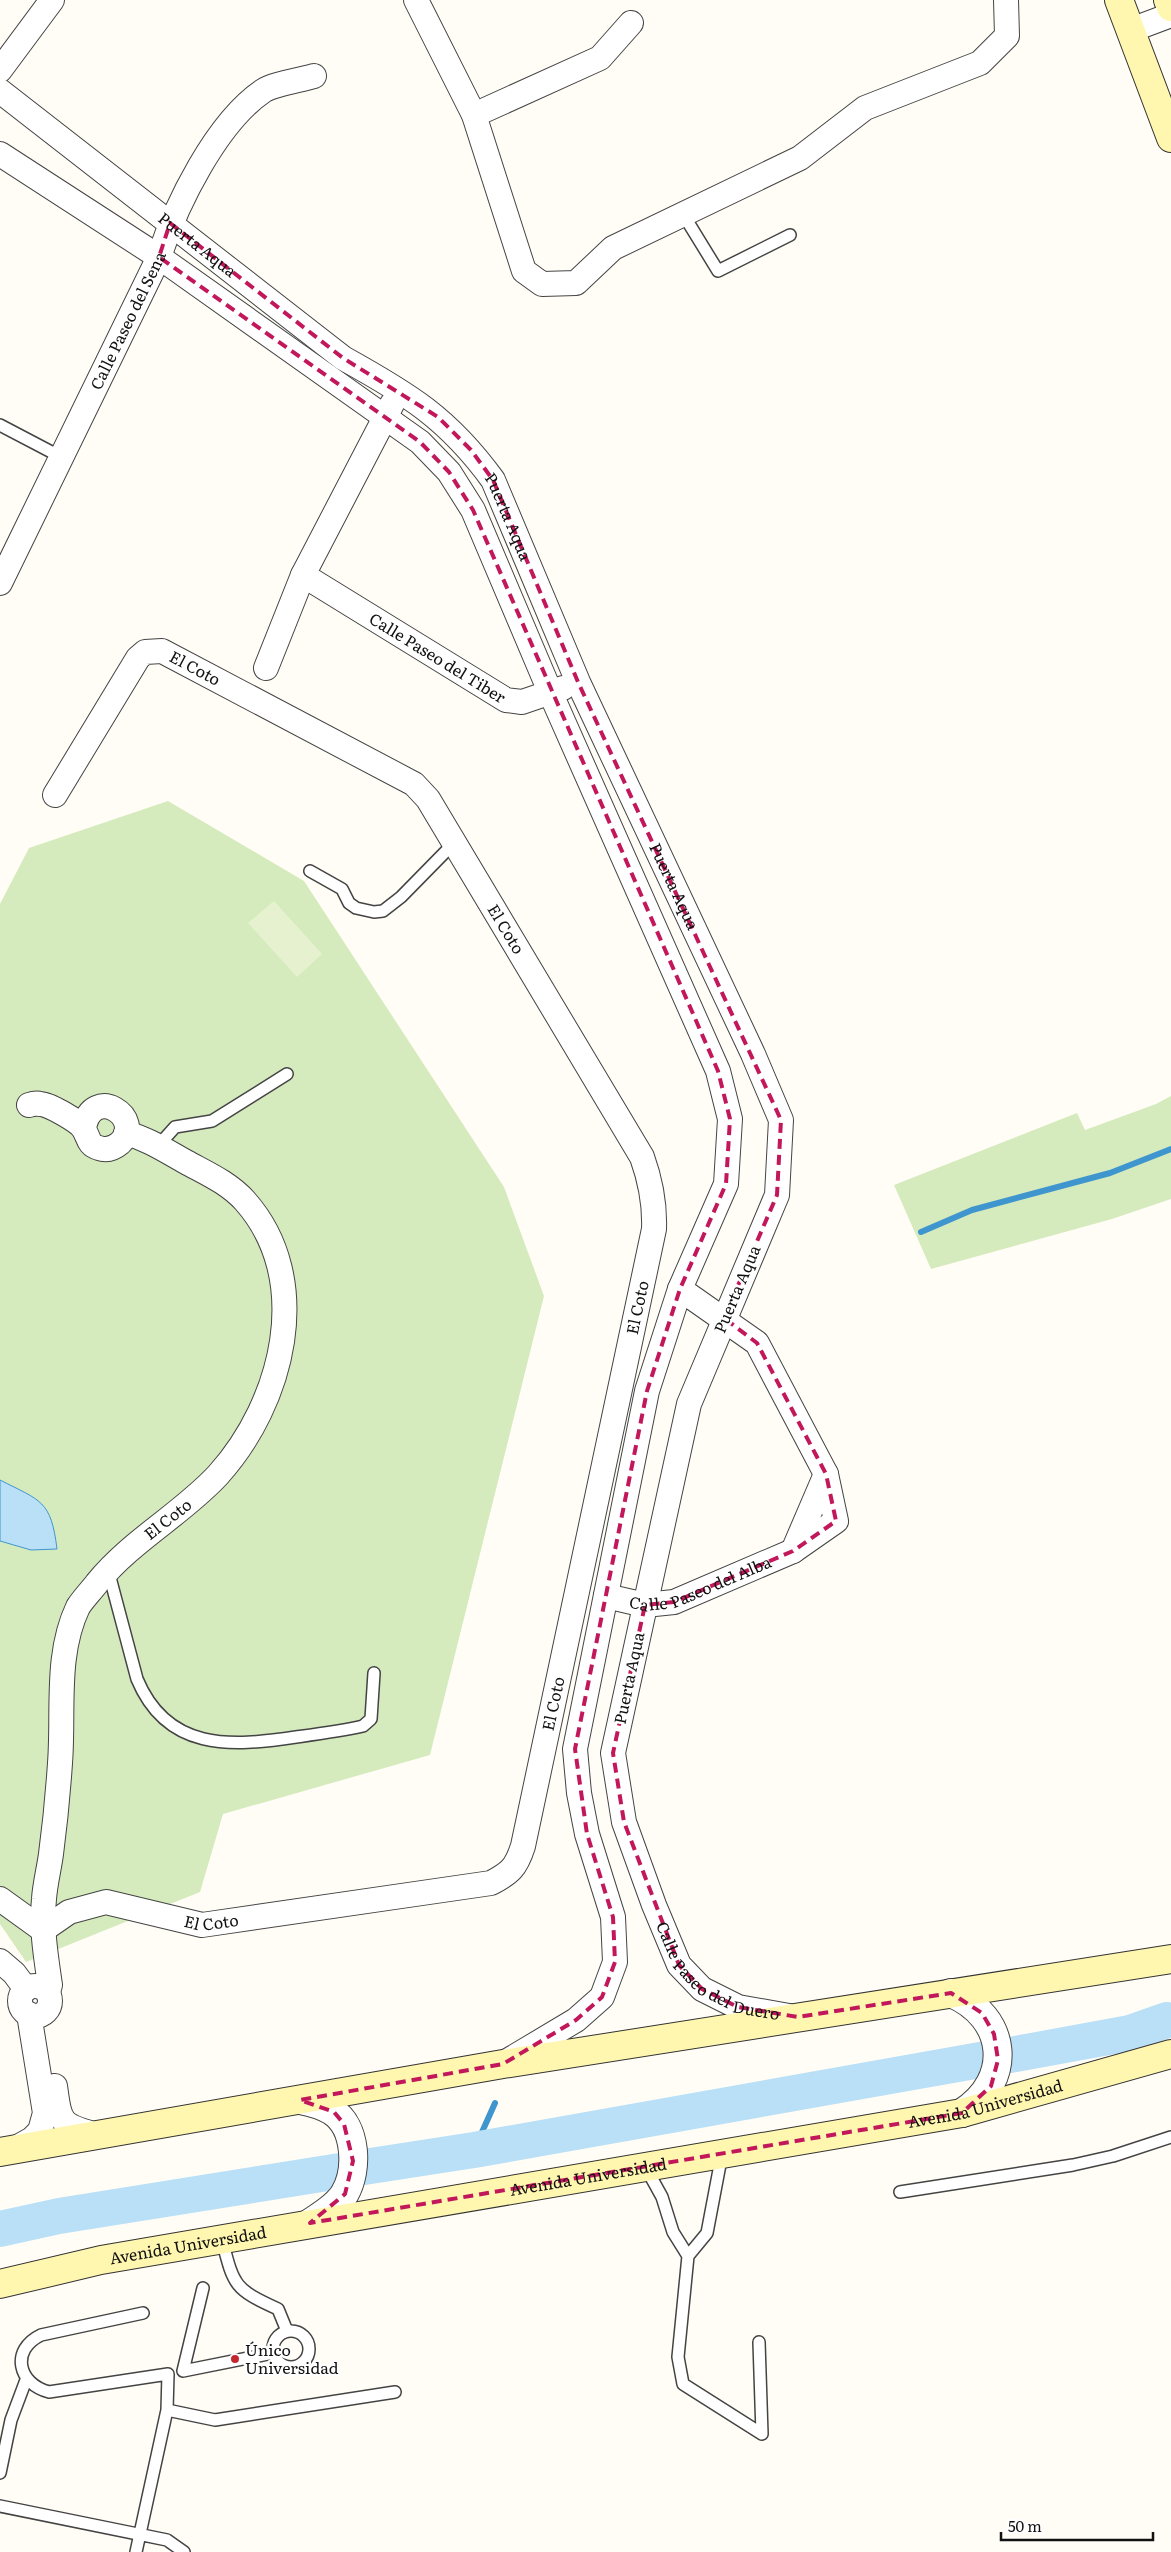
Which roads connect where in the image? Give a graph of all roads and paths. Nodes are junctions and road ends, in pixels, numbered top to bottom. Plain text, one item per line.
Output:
1 (52, 0) edge
2 (416, 0) edge
3 (1006, 0) edge
4 (1119, 0) edge
5 (1168, 0) edge
6 (1171, 7) edge
7 (1171, 14) edge
8 (632, 22) dead end
9 (1132, 30) junction
10 (0, 70) edge
11 (314, 76) dead end
12 (0, 91) edge
13 (474, 115) junction
14 (1171, 138) edge
15 (0, 154) edge
16 (683, 214) junction
17 (170, 223) junction
18 (790, 235) dead end
19 (159, 257) junction
20 (401, 390) junction
21 (383, 418) junction
22 (0, 425) edge
23 (61, 458) junction
24 (303, 575) junction
25 (0, 583) edge
26 (266, 668) dead end
27 (578, 682) junction
28 (550, 694) junction
29 (55, 795) dead end
30 (454, 843) junction
31 (310, 871) dead end
32 (287, 1074) dead end
33 (29, 1105) dead end
34 (84, 1128) junction
35 (126, 1133) junction
36 (158, 1146) junction
37 (680, 1289) junction
38 (724, 1318) junction
39 (108, 1570) junction
40 (606, 1596) junction
41 (645, 1606) junction
42 (374, 1673) dead end
43 (0, 1899) edge
44 (654, 1905) joint
45 (43, 1930) junction
46 (1171, 1959) edge
47 (0, 1962) edge
48 (951, 1993) junction
49 (37, 2002) junction
50 (798, 2017) junction
51 (1171, 2054) edge
52 (503, 2064) junction
53 (300, 2100) junction
54 (962, 2114) junction
55 (97, 2135) junction
56 (1171, 2137) edge
57 (4, 2149) edge
58 (722, 2154) junction
59 (646, 2168) junction
60 (900, 2192) dead end
61 (310, 2223) junction
62 (222, 2240) junction
63 (688, 2256) junction
64 (0, 2284) edge
65 (204, 2288) dead end
66 (143, 2313) dead end
67 (287, 2332) junction
68 (759, 2342) dead end
69 (273, 2353) junction
70 (26, 2380) junction
71 (395, 2392) dead end
72 (167, 2410) junction
73 (0, 2473) edge
74 (0, 2506) edge
75 (140, 2535) junction
76 (136, 2552) edge
77 (184, 2552) edge

1 - 10 street
2 - 13 street
3 - 16 street
4 - 9 main road
5 - 6 main road
7 - 9 street
8 - 13 street
9 - 14 main road
11 - 17 street, Calle Paseo del Sena
12 - 17 street, Puerta Aqua
13 - 16 street
15 - 19 street, Puerta Aqua
16 - 18 lane
17 - 19 street, Calle Paseo del Sena
17 - 20 street, Puerta Aqua
19 - 21 street, Puerta Aqua
19 - 23 street, Calle Paseo del Sena
20 - 21 street
20 - 27 street, Puerta Aqua
21 - 24 street
21 - 28 street, Puerta Aqua
22 - 23 lane
23 - 25 street, Calle Paseo del Sena
24 - 26 street
24 - 28 street, Calle Paseo del Tiber
27 - 28 street, Calle Paseo del Tiber
27 - 38 street, Puerta Aqua
28 - 37 street, Puerta Aqua
29 - 30 street, El Coto
30 - 31 lane
30 - 45 street, El Coto
32 - 36 lane
33 - 34 street
34 - 35 street
34 - 35 street
35 - 36 street, El Coto
36 - 39 street, El Coto
37 - 38 street, Calle Paseo del Alba
37 - 40 street, Puerta Aqua
38 - 41 street, Puerta Aqua
38 - 41 street, Calle Paseo del Alba
39 - 42 lane
39 - 45 street, El Coto
40 - 41 street, Calle Paseo del Alba
40 - 52 street, Puerta Aqua
41 - 44 street, Puerta Aqua
43 - 45 street
44 - 50 street, Calle Paseo del Duero
45 - 49 street, El Coto
46 - 48 main road
47 - 49 street
48 - 50 main road
48 - 54 street
49 - 55 street
49 - 57 street
50 - 52 main road
51 - 54 main road, Avenida Universidad
52 - 53 main road
53 - 55 main road
53 - 61 street
54 - 58 main road, Avenida Universidad
55 - 57 main road
56 - 60 lane
58 - 59 main road, Avenida Universidad
58 - 63 lane
59 - 61 main road, Avenida Universidad
59 - 63 lane
61 - 62 main road, Avenida Universidad
62 - 64 main road, Avenida Universidad
62 - 67 lane
63 - 68 lane
65 - 69 lane
66 - 70 lane
67 - 69 lane
67 - 69 lane
70 - 72 lane
70 - 73 lane
71 - 72 lane
72 - 75 lane
74 - 75 lane
75 - 76 lane
75 - 77 lane

